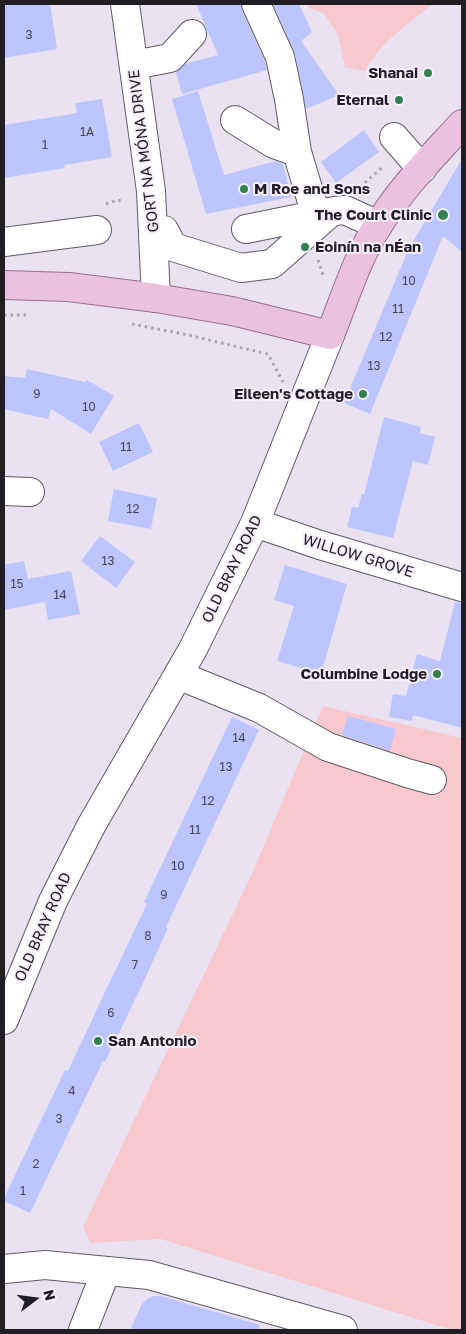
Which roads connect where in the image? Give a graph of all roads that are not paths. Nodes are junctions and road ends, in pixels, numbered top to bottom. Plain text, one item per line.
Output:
1 (126, 4) edge
2 (256, 4) edge
3 (192, 34) dead end
4 (134, 65) junction
5 (235, 120) dead end
6 (462, 124) edge
7 (399, 143) road end
8 (297, 152) junction
9 (422, 168) junction
10 (323, 213) junction
11 (378, 225) junction
12 (246, 229) dead end
13 (97, 230) dead end
14 (164, 230) dead end
15 (4, 242) edge
16 (4, 285) edge
17 (156, 298) junction
18 (330, 336) junction
19 (4, 491) edge
20 (30, 492) dead end
21 (255, 523) junction
22 (462, 587) edge
23 (178, 675) junction
24 (432, 780) dead end
25 (4, 1020) edge
26 (4, 1269) edge
27 (106, 1271) junction
28 (82, 1330) edge
29 (344, 1330) edge

1 - 4 street, GORT NA MÓNA DRIVE
2 - 8 street
3 - 4 street
4 - 17 street, GORT NA MÓNA DRIVE
5 - 8 street
6 - 9 main road, OLD BRAY ROAD
7 - 9 street
8 - 10 street
9 - 11 main road, OLD BRAY ROAD
10 - 11 street
10 - 12 street
10 - 14 street
11 - 18 main road, OLD BRAY ROAD
13 - 15 street
16 - 17 main road
17 - 18 main road
18 - 21 street, OLD BRAY ROAD
19 - 20 street
21 - 22 street, WILLOW GROVE
21 - 23 street, OLD BRAY ROAD
23 - 24 street
23 - 25 street, OLD BRAY ROAD
26 - 27 street
27 - 28 street
27 - 29 street

